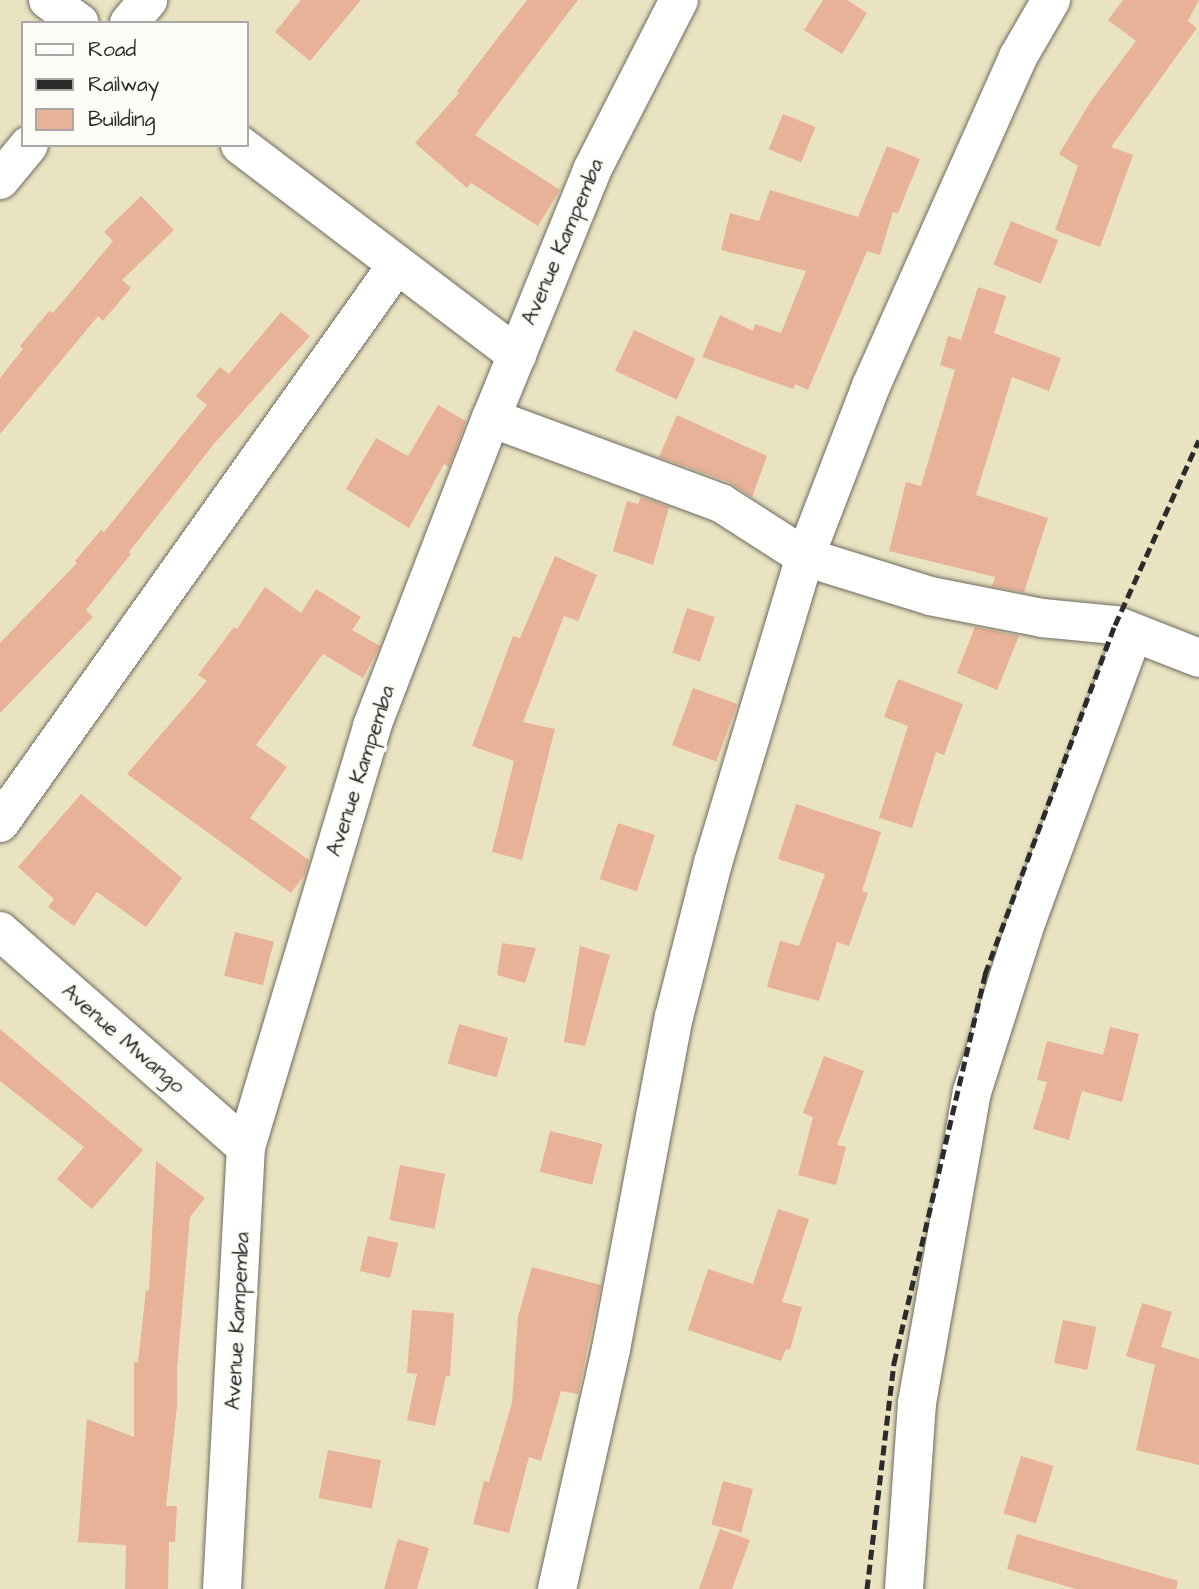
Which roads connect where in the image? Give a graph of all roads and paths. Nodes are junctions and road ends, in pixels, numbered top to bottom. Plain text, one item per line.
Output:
1 (48, 0) edge
2 (148, 0) edge
3 (679, 0) edge
4 (1051, 0) edge
5 (77, 21) edge
6 (132, 21) edge
7 (27, 147) edge
8 (243, 147) edge
9 (0, 180) edge
10 (396, 266) junction
11 (517, 355) junction
12 (491, 418) junction
13 (805, 557) junction
14 (1133, 633) junction
15 (1199, 658) edge
16 (0, 823) edge
17 (0, 931) edge
18 (246, 1147) junction
19 (222, 1589) edge
20 (557, 1589) edge
21 (904, 1589) edge

1 - 5 street
2 - 6 street
3 - 11 street, Avenue Kampemba
4 - 13 street
7 - 9 street
8 - 10 street
10 - 11 street
10 - 16 street
11 - 12 street, Avenue Kampemba
12 - 13 street
12 - 18 street, Avenue Kampemba
13 - 14 street
13 - 20 street
14 - 15 street
14 - 21 street
17 - 18 street, Avenue Mwango
18 - 19 street, Avenue Kampemba

